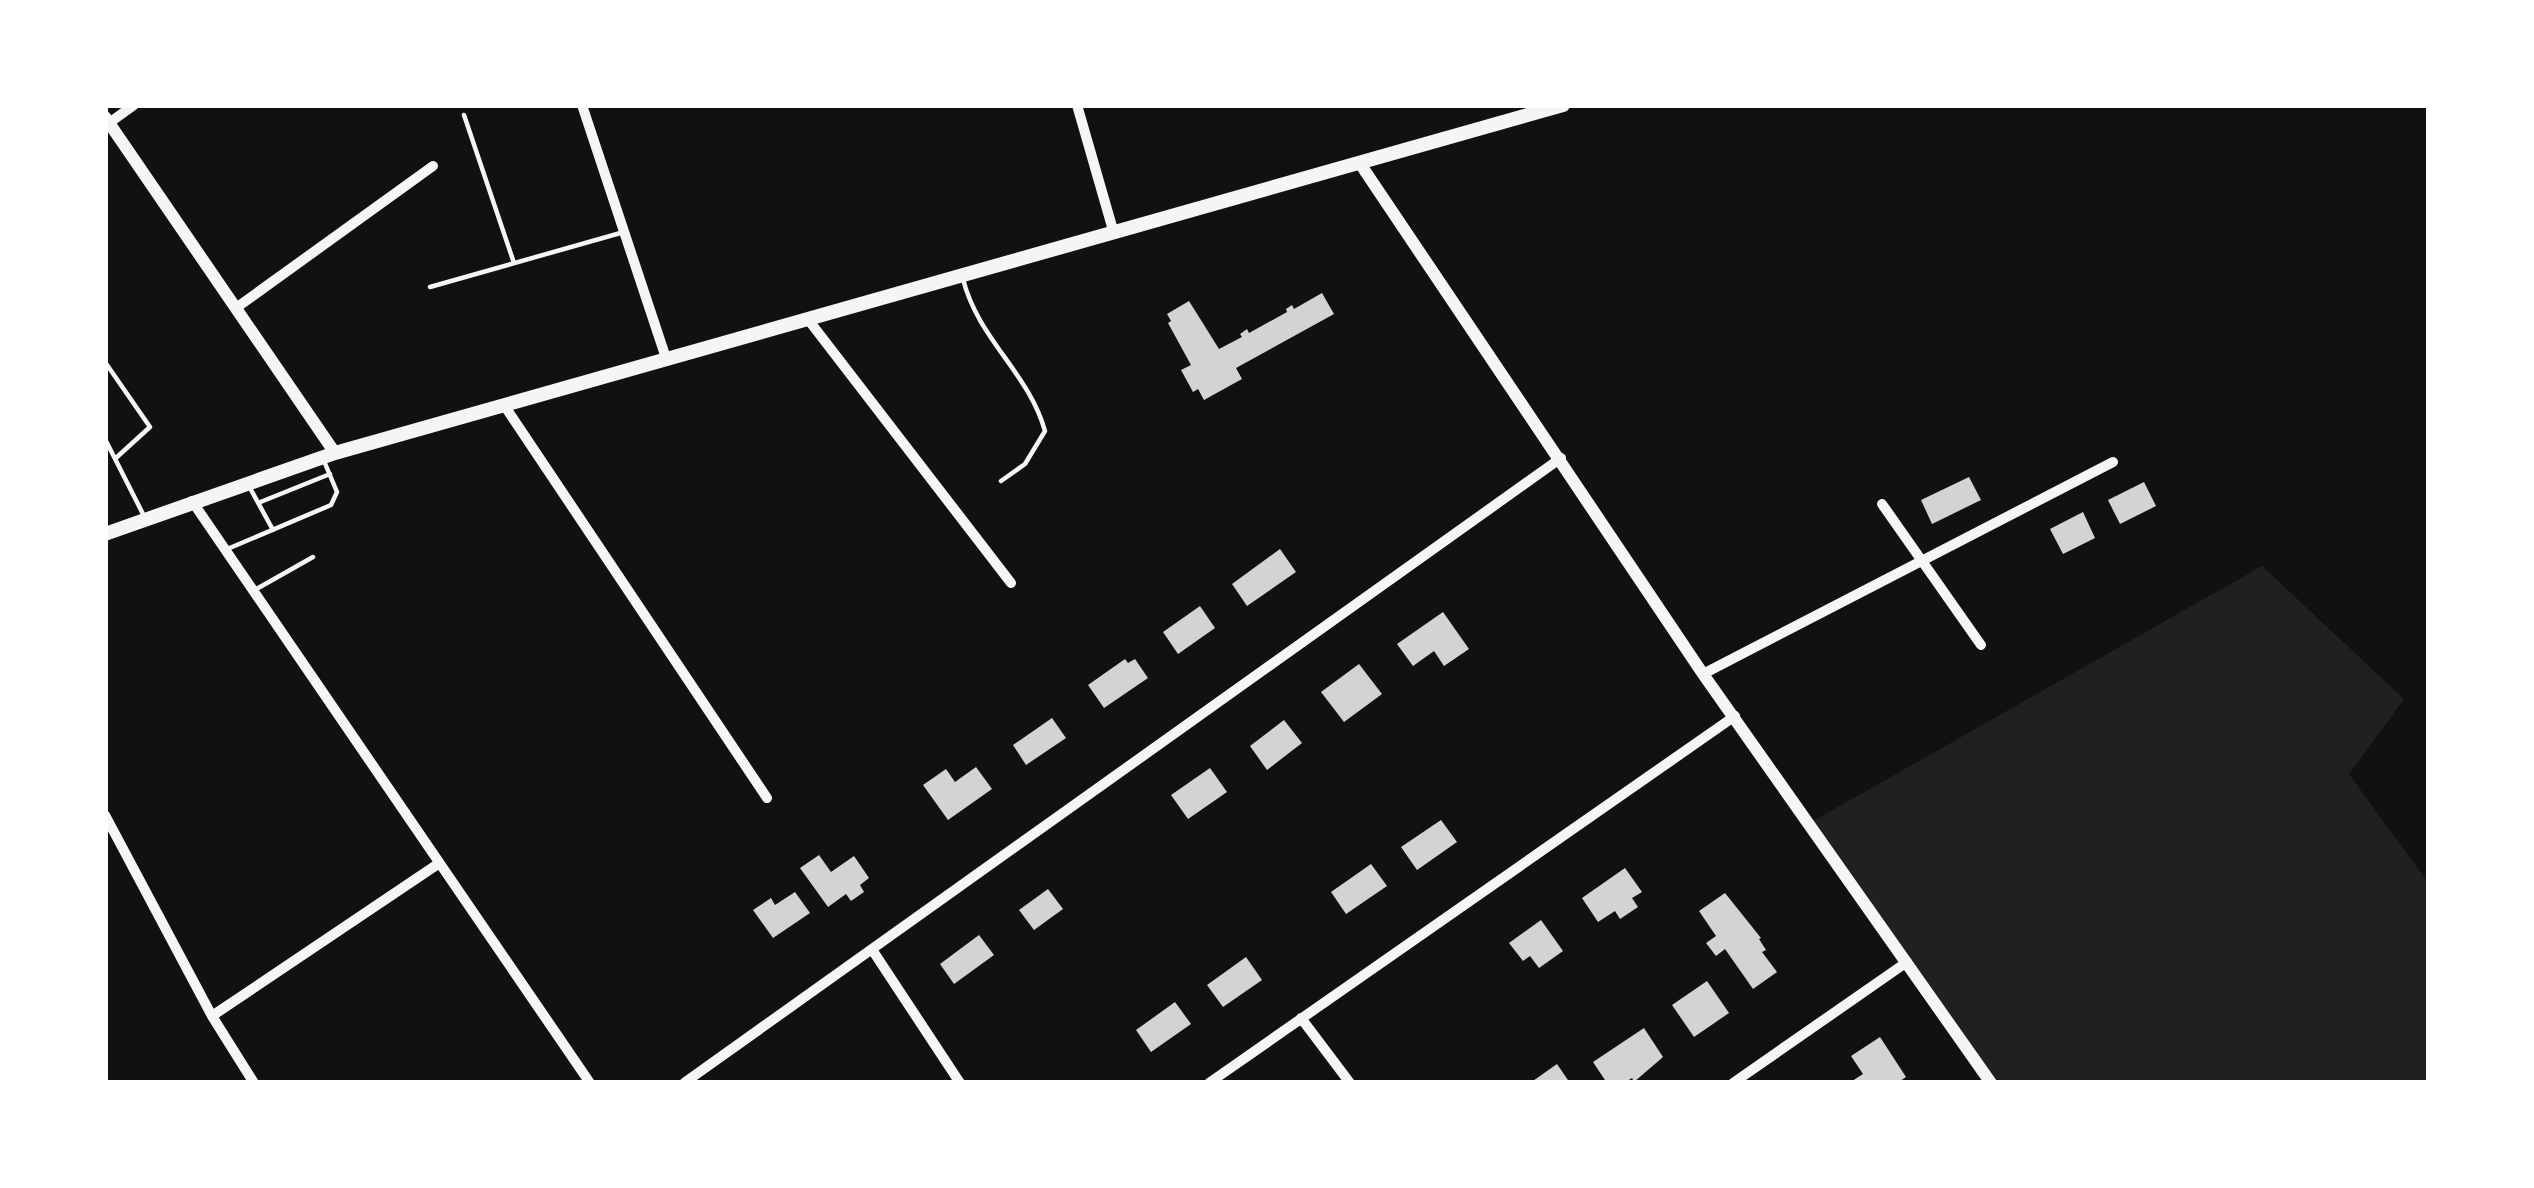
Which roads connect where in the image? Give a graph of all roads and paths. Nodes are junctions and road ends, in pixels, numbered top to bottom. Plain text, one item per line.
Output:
1 (134, 105) edge
2 (582, 105) edge
3 (1077, 105) edge
4 (1563, 105) edge
5 (464, 116) dead end
6 (107, 120) edge
7 (1361, 164) junction
8 (434, 166) dead end
9 (1113, 230) junction
10 (624, 232) junction
11 (514, 263) junction
12 (962, 274) junction
13 (430, 287) dead end
14 (236, 308) junction
15 (807, 318) junction
16 (666, 358) junction
17 (105, 362) edge
18 (504, 405) junction
19 (105, 439) edge
20 (328, 455) junction
21 (117, 457) junction
22 (1562, 458) junction
23 (2114, 462) dead end
24 (330, 474) junction
25 (1000, 481) dead end
26 (247, 482) junction
27 (191, 501) junction
28 (258, 502) junction
29 (1882, 504) dead end
30 (145, 518) junction
31 (273, 530) junction
32 (105, 534) edge
33 (225, 550) junction
34 (313, 557) dead end
35 (1924, 559) junction
36 (1011, 583) dead end
37 (253, 591) junction
38 (1981, 645) dead end
39 (1703, 674) junction
40 (1735, 716) junction
41 (767, 797) dead end
42 (105, 815) edge
43 (438, 864) junction
44 (873, 951) junction
45 (1907, 962) junction
46 (212, 1016) junction
47 (1301, 1018) junction
48 (254, 1083) edge
49 (590, 1083) edge
50 (684, 1083) edge
51 (960, 1083) edge
52 (1209, 1083) edge
53 (1350, 1083) edge
54 (1732, 1083) edge
55 (1991, 1083) edge

1 - 6 street
2 - 10 street
3 - 9 street
4 - 7 main road
5 - 11 lane
6 - 14 street
7 - 9 main road
7 - 22 street
8 - 14 street
9 - 12 main road
10 - 11 lane
10 - 16 street
11 - 13 lane
12 - 15 main road
12 - 25 lane
14 - 20 street
15 - 16 main road
15 - 36 street
16 - 18 main road
17 - 21 lane
18 - 20 main road
18 - 41 street
19 - 21 lane
20 - 24 lane
20 - 26 main road
21 - 30 lane
22 - 39 street
22 - 44 street
23 - 35 street
24 - 28 lane
24 - 31 lane
26 - 27 main road
26 - 28 lane
27 - 30 main road
27 - 33 street
28 - 31 lane
29 - 35 street
30 - 32 main road
31 - 33 lane
33 - 37 street
34 - 37 lane
35 - 38 street
35 - 39 street
37 - 43 street
39 - 40 street
40 - 45 street
40 - 47 street
42 - 46 street
43 - 46 street
43 - 49 street
44 - 50 street
44 - 51 street
45 - 54 street
45 - 55 street
46 - 48 street
47 - 52 street
47 - 53 street

